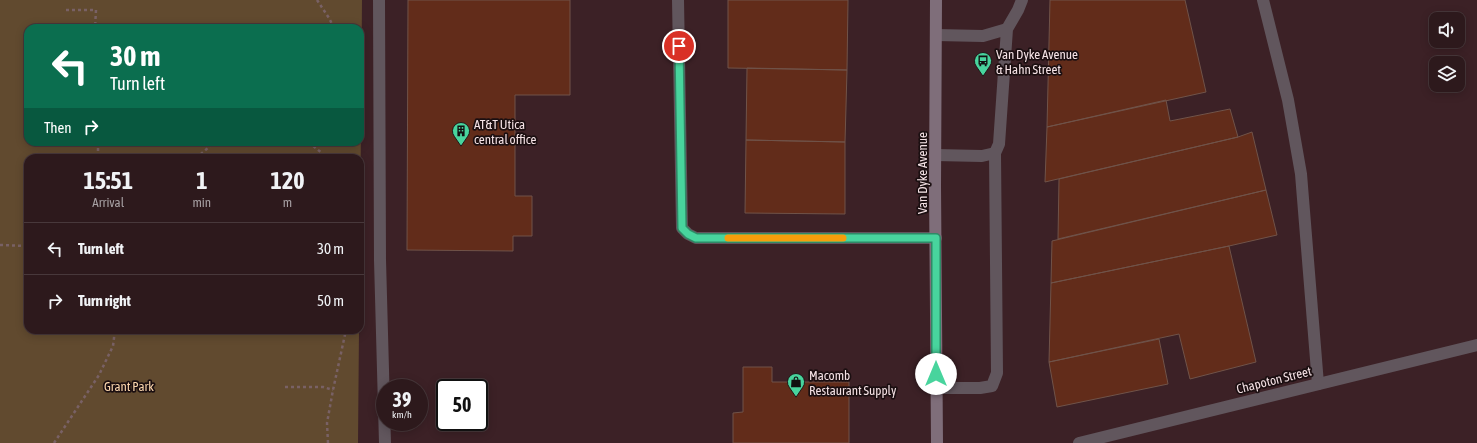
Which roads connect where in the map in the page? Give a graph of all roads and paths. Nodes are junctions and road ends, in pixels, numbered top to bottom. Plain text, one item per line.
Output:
1 (317, 0) edge
2 (379, 0) edge
3 (678, 0) edge
4 (936, 0) edge
5 (1022, 0) edge
6 (1263, 0) edge
7 (66, 10) dead end
8 (96, 24) edge
9 (332, 24) edge
10 (1007, 29) junction
11 (936, 35) junction
12 (211, 146) edge
13 (315, 146) edge
14 (995, 153) junction
15 (201, 154) edge
16 (324, 154) edge
17 (935, 155) junction
18 (936, 238) junction
19 (0, 245) edge
20 (24, 246) edge
21 (114, 334) edge
22 (345, 334) edge
23 (1477, 345) edge
24 (1318, 384) junction
25 (284, 387) dead end
26 (936, 388) junction
27 (333, 390) junction
28 (54, 443) edge
29 (328, 443) edge
30 (385, 443) edge
31 (937, 443) edge
32 (1079, 443) edge

1 - 9 path
2 - 30 street
3 - 18 street
4 - 11 main road, Van Dyke Avenue
5 - 10 street
6 - 24 street
7 - 8 path
10 - 11 street
10 - 14 street
11 - 17 main road, Van Dyke Avenue
12 - 15 path
13 - 16 path
14 - 17 street
14 - 26 street
17 - 18 main road, Van Dyke Avenue
18 - 26 main road, Van Dyke Avenue
19 - 20 path
21 - 28 path
22 - 27 path
23 - 24 street, Chapoton Street
24 - 32 street, Chapoton Street
25 - 27 path
26 - 31 main road, Van Dyke Avenue
27 - 29 path

